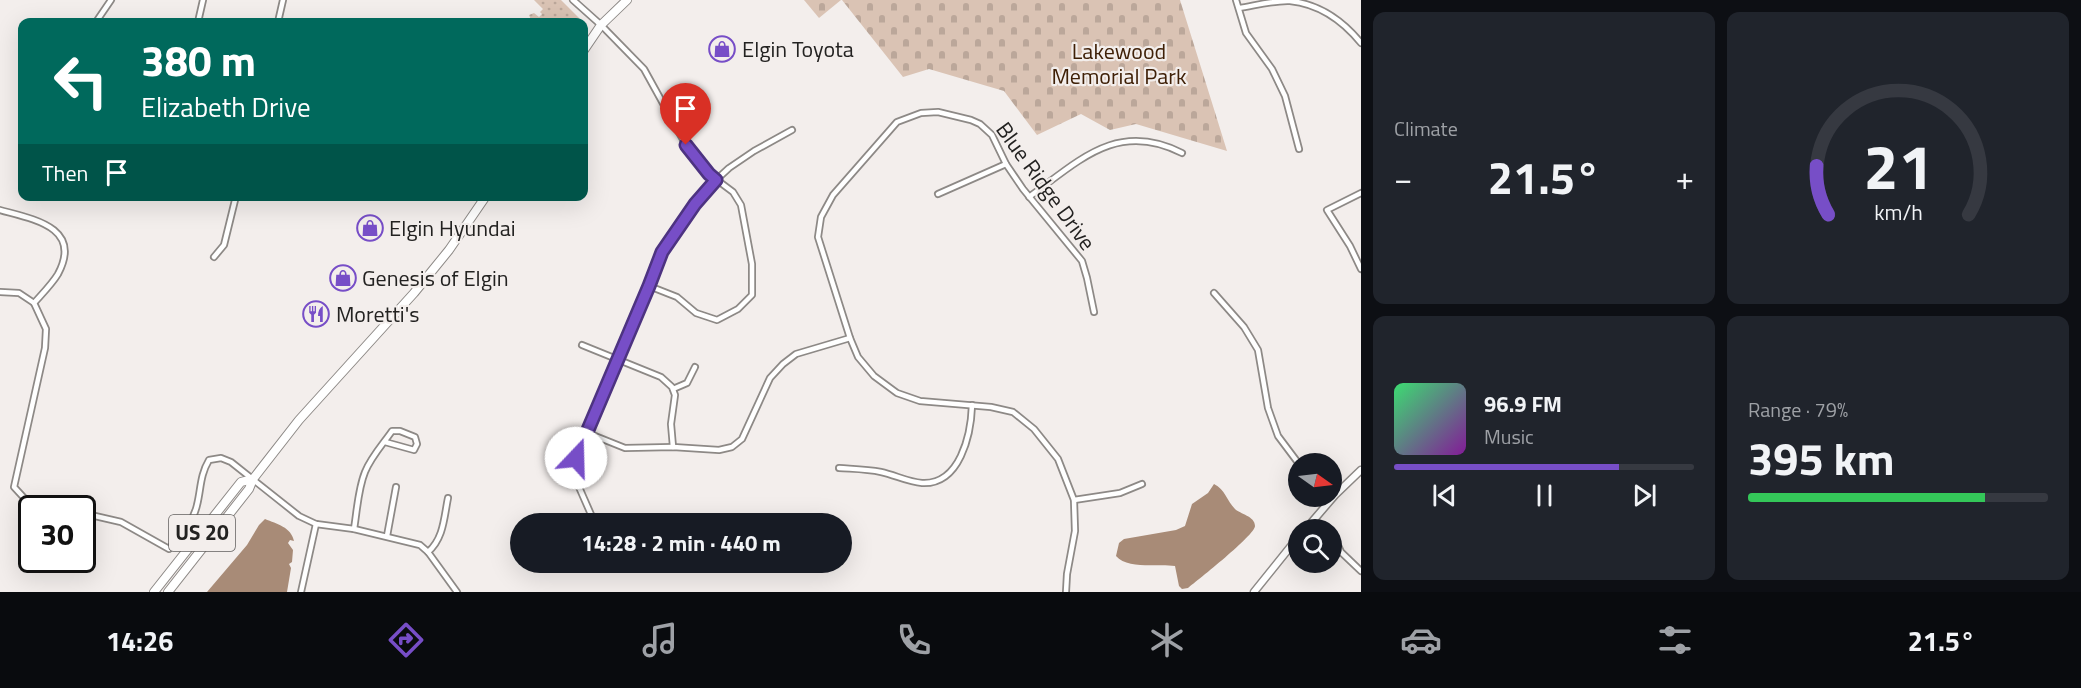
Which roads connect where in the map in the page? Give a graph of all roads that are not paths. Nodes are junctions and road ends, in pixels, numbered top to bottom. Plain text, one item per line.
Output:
1 (111, 0) edge
2 (203, 0) edge
3 (283, 0) edge
4 (573, 0) edge
5 (627, 0) edge
6 (1236, 0) edge
7 (1239, 8) junction
8 (99, 18) edge
9 (199, 18) edge
10 (279, 18) edge
11 (601, 25) junction
12 (1361, 43) edge
13 (588, 44) edge
14 (792, 130) dead end
15 (1299, 149) dead end
16 (1182, 153) dead end
17 (1006, 164) junction
18 (716, 180) junction
19 (1361, 193) edge
20 (938, 194) dead end
21 (1029, 197) junction
22 (235, 201) edge
23 (483, 201) edge
24 (0, 210) edge
25 (214, 257) dead end
26 (1361, 269) edge
27 (649, 286) junction
28 (0, 292) edge
29 (1214, 293) dead end
30 (34, 303) junction
31 (1094, 312) dead end
32 (850, 338) junction
33 (582, 345) dead end
34 (617, 359) junction
35 (695, 366) dead end
36 (673, 390) junction
37 (972, 405) junction
38 (585, 432) junction
39 (385, 442) junction
40 (673, 447) junction
41 (1291, 453) edge
42 (839, 468) dead end
43 (1361, 470) edge
44 (253, 478) junction
45 (1142, 484) dead end
46 (396, 487) dead end
47 (1342, 487) edge
48 (21, 495) edge
49 (448, 498) dead end
50 (1074, 500) junction
51 (1324, 507) edge
52 (590, 513) edge
53 (96, 516) edge
54 (1314, 519) edge
55 (316, 524) junction
56 (354, 529) junction
57 (387, 536) junction
58 (1288, 550) edge
59 (428, 552) junction
60 (1342, 553) edge
61 (1361, 571) edge
62 (154, 592) edge
63 (168, 592) edge
64 (301, 592) edge
65 (457, 592) edge
66 (1066, 592) edge
67 (1254, 592) edge

1 - 8 street
2 - 9 street
3 - 10 street
4 - 11 street
5 - 11 highway
6 - 7 street
7 - 12 street
7 - 15 street
11 - 13 highway
11 - 18 street
14 - 18 street
16 - 21 street
17 - 20 street
17 - 21 street, Blue Ridge Drive
17 - 32 street, Blue Ridge Drive
18 - 27 street
18 - 27 street
19 - 26 street
21 - 31 street, Blue Ridge Drive
22 - 25 street
23 - 44 highway, US 20
24 - 30 street
27 - 34 street
28 - 30 street
29 - 41 street
30 - 48 street
32 - 37 street, Blue Ridge Drive
32 - 40 street
33 - 34 street
34 - 36 street
34 - 38 street
35 - 36 street
36 - 40 street
37 - 42 street
37 - 50 street, Blue Ridge Drive
38 - 40 street
38 - 52 street
39 - 39 street
39 - 56 street
43 - 47 main road
44 - 53 street
44 - 55 street
44 - 62 highway, US 20
44 - 63 highway, US 20
45 - 50 street
46 - 57 street
49 - 59 street
50 - 66 street, Blue Ridge Drive
51 - 54 main road
55 - 56 street
55 - 64 street
56 - 57 street
57 - 59 street
58 - 67 main road
59 - 65 street
60 - 61 street

